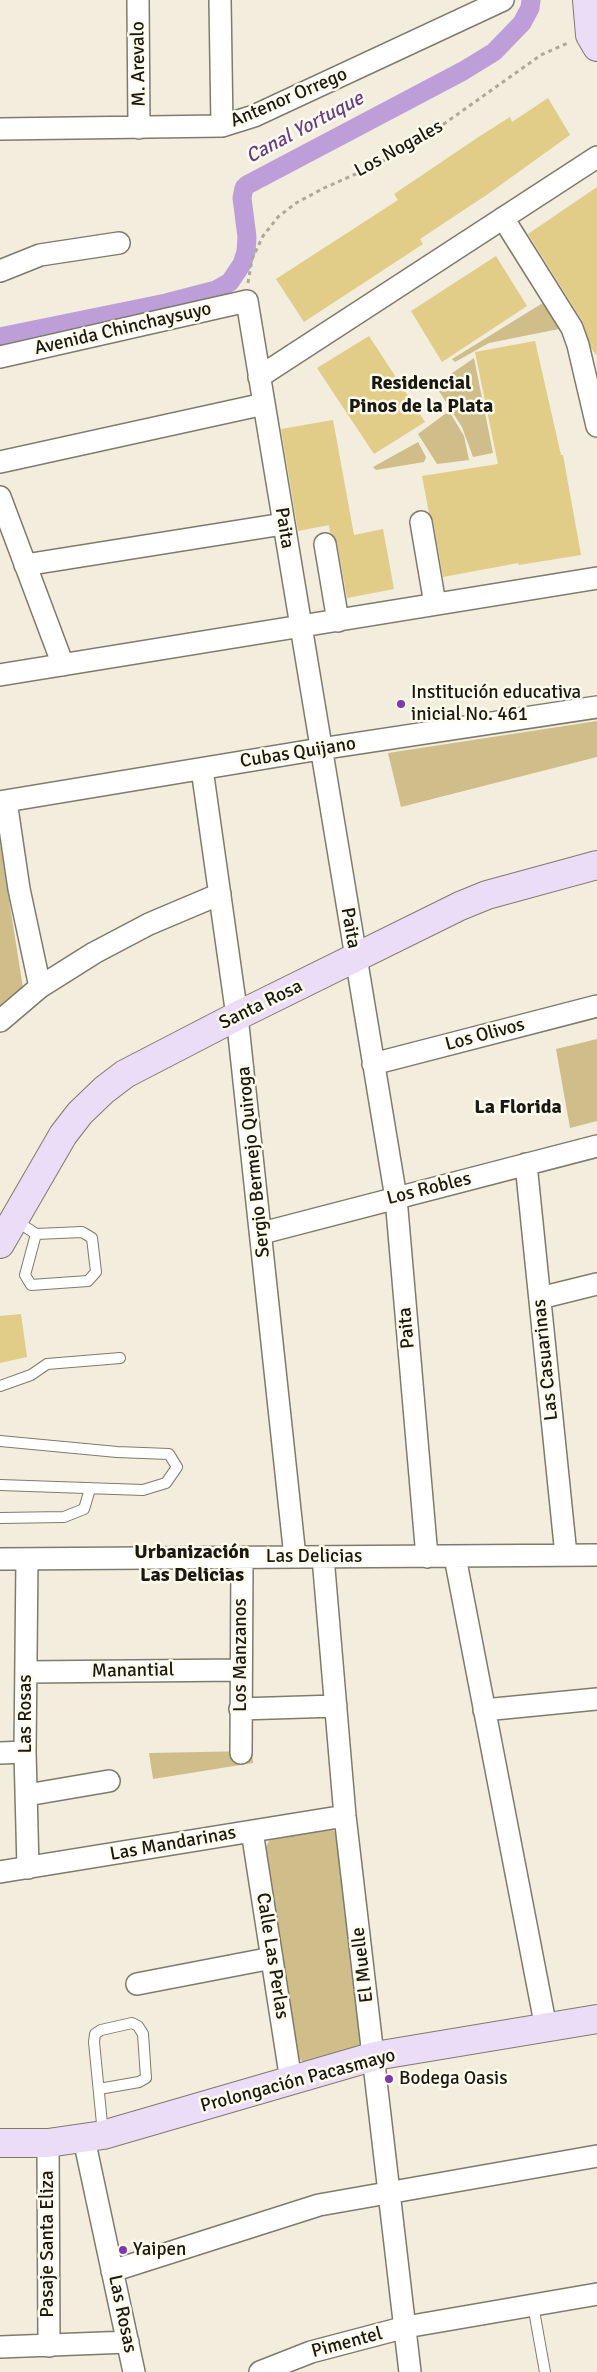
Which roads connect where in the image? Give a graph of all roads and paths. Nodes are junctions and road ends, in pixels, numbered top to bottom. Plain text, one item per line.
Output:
1 (138, 0) edge
2 (220, 0) edge
3 (503, 0) edge
4 (586, 0) edge
5 (595, 38) edge
6 (222, 126) junction
7 (139, 128) junction
8 (0, 129) edge
9 (597, 157) edge
10 (503, 218) junction
11 (119, 243) dead end
12 (0, 270) edge
13 (247, 301) junction
14 (0, 357) edge
15 (259, 377) junction
16 (264, 404) junction
17 (597, 426) edge
18 (0, 462) edge
19 (0, 497) edge
20 (420, 522) dead end
21 (283, 524) junction
22 (326, 544) dead end
23 (25, 565) junction
24 (597, 578) edge
25 (435, 604) junction
26 (338, 621) junction
27 (300, 627) junction
28 (63, 665) junction
29 (0, 675) edge
30 (597, 707) edge
31 (320, 748) junction
32 (202, 769) junction
33 (3, 802) edge
34 (597, 865) edge
35 (220, 894) junction
36 (356, 959) junction
37 (40, 987) junction
38 (597, 1006) edge
39 (237, 1016) junction
40 (0, 1021) edge
41 (373, 1064) junction
42 (597, 1146) edge
43 (526, 1164) junction
44 (396, 1198) junction
45 (14, 1219) junction
46 (262, 1232) junction
47 (36, 1234) junction
48 (0, 1244) edge
49 (597, 1284) edge
50 (540, 1298) junction
51 (120, 1358) dead end
52 (0, 1386) edge
53 (0, 1440) edge
54 (0, 1485) edge
55 (90, 1489) junction
56 (0, 1518) edge
57 (566, 1555) junction
58 (597, 1555) edge
59 (295, 1557) junction
60 (323, 1557) junction
61 (427, 1557) junction
62 (455, 1557) junction
63 (242, 1558) junction
64 (0, 1559) edge
65 (27, 1559) junction
66 (241, 1670) junction
67 (26, 1672) junction
68 (597, 1699) edge
69 (336, 1706) junction
70 (240, 1709) junction
71 (484, 1710) junction
72 (25, 1752) junction
73 (0, 1753) edge
74 (241, 1753) dead end
75 (109, 1781) dead end
76 (26, 1795) junction
77 (345, 1816) junction
78 (252, 1831) junction
79 (28, 1868) junction
80 (0, 1872) edge
81 (272, 1958) junction
82 (138, 1984) dead end
83 (597, 2019) edge
84 (546, 2028) junction
85 (375, 2056) junction
86 (291, 2081) junction
87 (99, 2089) junction
88 (93, 2137) junction
89 (0, 2143) edge
90 (48, 2143) junction
91 (597, 2156) edge
92 (390, 2193) junction
93 (112, 2270) junction
94 (597, 2294) edge
95 (533, 2305) junction
96 (406, 2327) junction
97 (128, 2342) junction
98 (49, 2346) junction
99 (0, 2347) edge
100 (134, 2372) edge
101 (260, 2372) edge
102 (410, 2372) edge
103 (545, 2372) edge

1 - 7 street, M. Arevalo
2 - 6 street
3 - 6 street, Antenor Orrego
4 - 5 street
5 - 13 path, Los Nogales
6 - 7 street, Antenor Orrego
7 - 8 street, Antenor Orrego
9 - 10 street
10 - 15 street
10 - 17 street
11 - 12 street
13 - 14 street, Avenida Chinchaysuyo
13 - 15 street, Paita
15 - 16 street, Paita
16 - 18 street
16 - 21 street, Paita
19 - 23 street
20 - 25 street
21 - 23 street
21 - 27 street, Paita
22 - 26 street
23 - 28 street
24 - 25 street
25 - 26 street
26 - 27 street
27 - 28 street
27 - 31 street, Paita
28 - 29 street
30 - 31 street, Cubas Quijano
31 - 32 street, Cubas Quijano
31 - 36 street, Paita
32 - 33 street, Cubas Quijano
32 - 35 street, Sergio Bermejo Quiroga
33 - 37 street
34 - 36 street, Santa Rosa
35 - 37 street
35 - 39 street, Sergio Bermejo Quiroga
36 - 39 street, Santa Rosa
36 - 41 street, Paita
37 - 40 street
38 - 41 street, Los Olivos
39 - 45 street, Santa Rosa
39 - 46 street, Sergio Bermejo Quiroga
41 - 44 street, Paita
42 - 43 street, Los Robles
43 - 44 street, Los Robles
43 - 50 street, Las Casuarinas
44 - 46 street, Los Robles
44 - 61 street, Paita
45 - 47 lane
45 - 48 street, Santa Rosa
46 - 59 street, Sergio Bermejo Quiroga
47 - 47 lane
49 - 50 street
50 - 57 street, Las Casuarinas
51 - 52 lane
53 - 55 lane
54 - 55 lane
55 - 56 lane
57 - 58 street, Las Delicias
57 - 62 street, Las Delicias
59 - 60 street, Las Delicias
59 - 63 street, Las Delicias
60 - 61 street, Las Delicias
60 - 69 street, El Muelle
61 - 62 street, Las Delicias
62 - 71 street
63 - 65 street, Las Delicias
63 - 66 street, Los Manzanos
64 - 65 street, Las Delicias
65 - 67 street, Las Rosas
66 - 67 street, Manantial
66 - 70 street, Los Manzanos
67 - 72 street, Las Rosas
68 - 71 street
69 - 70 street
69 - 77 street, El Muelle
70 - 74 street, Los Manzanos
71 - 84 street
72 - 73 street
72 - 76 street, Las Rosas
75 - 76 street
76 - 79 street, Las Rosas
77 - 78 street, Las Mandarinas
77 - 85 street, El Muelle
78 - 79 street, Las Mandarinas
78 - 81 street, Calle Las Perlas
79 - 80 street, Las Mandarinas
81 - 82 street
81 - 86 street, Calle Las Perlas
83 - 84 street, Prolongación Pacasmayo
84 - 85 street, Prolongación Pacasmayo
85 - 86 street, Prolongación Pacasmayo
85 - 92 street, El Muelle
86 - 88 street, Prolongación Pacasmayo
87 - 87 lane
87 - 88 lane
88 - 90 street, Prolongación Pacasmayo
88 - 93 street, Las Rosas
89 - 90 street, Prolongación Pacasmayo
90 - 98 street, Pasaje Santa Eliza
91 - 92 street
92 - 93 street
92 - 96 street, El Muelle
93 - 97 street, Las Rosas
94 - 95 street, Pimentel
95 - 96 street, Pimentel
95 - 103 lane
96 - 101 street, Pimentel
96 - 102 street, El Muelle
97 - 98 street
97 - 100 street, Las Rosas
98 - 99 street

